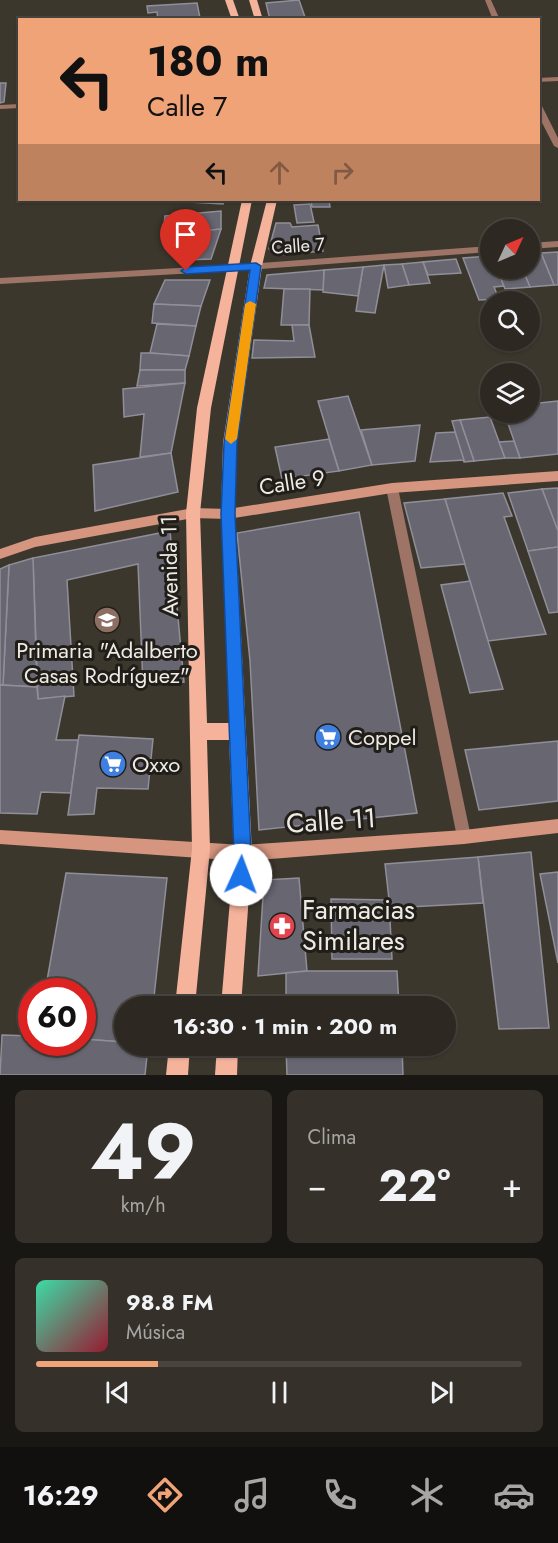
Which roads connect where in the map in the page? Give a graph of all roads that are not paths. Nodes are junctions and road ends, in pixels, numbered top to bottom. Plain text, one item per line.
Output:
1 (229, 0) edge
2 (253, 0) edge
3 (488, 0) edge
4 (235, 18) edge
5 (258, 18) edge
6 (496, 18) edge
7 (558, 79) edge
8 (540, 80) edge
9 (18, 106) edge
10 (0, 107) edge
11 (540, 110) edge
12 (558, 146) edge
13 (247, 201) edge
14 (272, 201) edge
15 (558, 244) edge
16 (540, 245) edge
17 (480, 250) edge
18 (256, 266) junction
19 (232, 268) junction
20 (0, 281) edge
21 (558, 476) edge
22 (392, 488) junction
23 (193, 513) junction
24 (228, 514) junction
25 (0, 554) edge
26 (237, 731) junction
27 (200, 732) junction
28 (558, 826) edge
29 (0, 837) edge
30 (464, 837) junction
31 (201, 849) junction
32 (243, 853) junction
33 (186, 996) edge
34 (232, 996) edge
35 (179, 1056) edge
36 (227, 1056) edge
37 (177, 1075) edge
38 (226, 1075) edge

1 - 4 main road
2 - 5 main road
3 - 6 street
7 - 8 street
9 - 10 street
11 - 12 street
13 - 19 main road, Avenida 11
14 - 18 main road
15 - 16 street
17 - 18 street, Calle 7
18 - 19 street, Calle 7
18 - 24 main road
19 - 20 street, Calle 7
19 - 23 main road, Avenida 11
21 - 22 main road, Calle 9
22 - 24 main road, Calle 9
22 - 30 street
23 - 24 main road, Calle 9
23 - 25 main road, Calle 9
23 - 27 main road, Avenida 11
24 - 26 main road
26 - 27 main road
26 - 32 main road
27 - 31 main road, Avenida 11
28 - 30 main road, Calle 11
29 - 31 main road, Calle 11
30 - 32 main road, Calle 11
31 - 32 main road, Calle 11
31 - 33 main road, Avenida 11
32 - 34 main road
35 - 37 main road
36 - 38 main road

